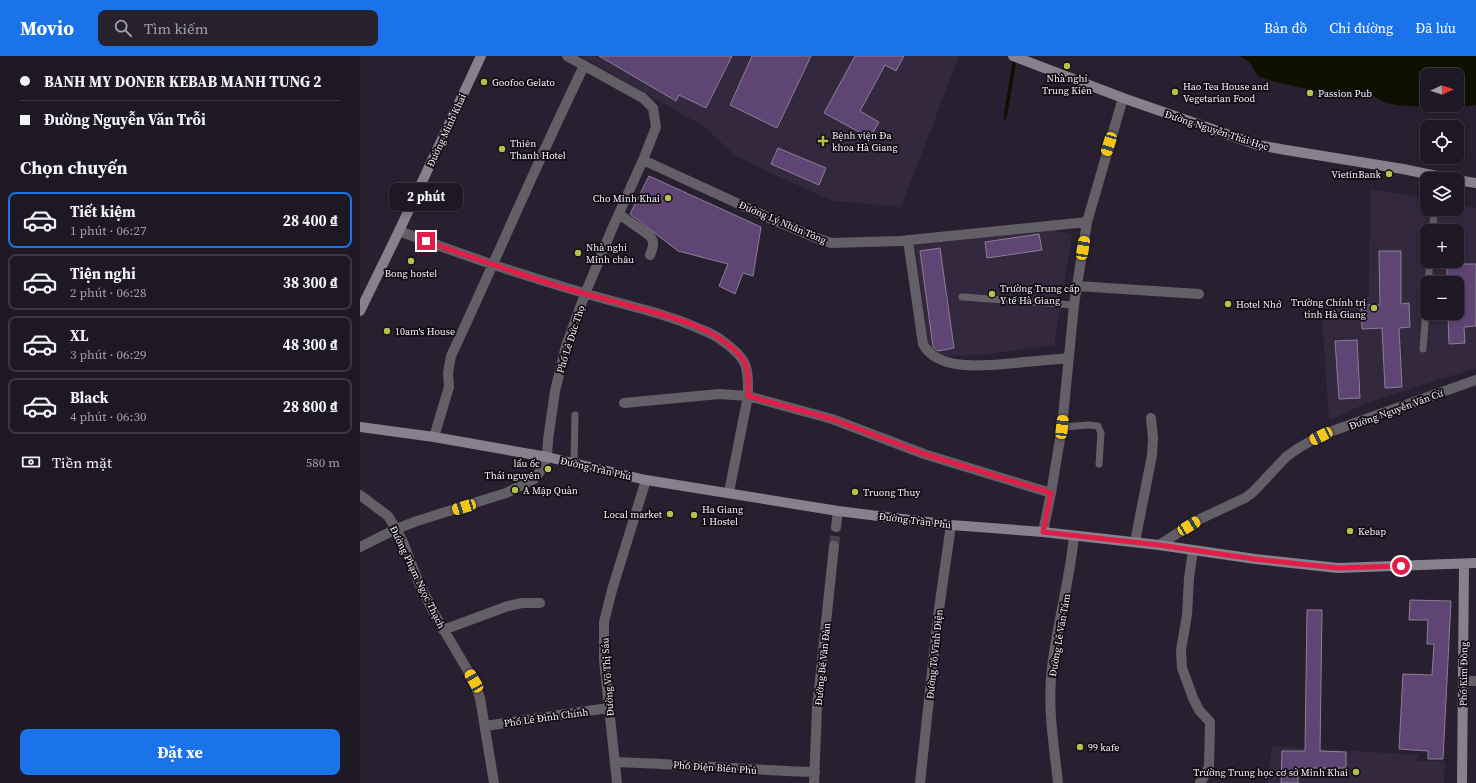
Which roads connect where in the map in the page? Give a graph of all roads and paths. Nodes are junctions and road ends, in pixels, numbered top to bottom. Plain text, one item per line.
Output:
1 (481, 56) edge
2 (567, 56) edge
3 (1013, 56) edge
4 (584, 66) junction
5 (1123, 98) junction
6 (643, 160) junction
7 (1420, 173) edge
8 (1464, 181) edge
9 (1476, 183) edge
10 (618, 214) junction
11 (1086, 222) junction
12 (399, 232) junction
13 (908, 240) junction
14 (650, 255) dead end
15 (493, 265) junction
16 (1077, 286) junction
17 (585, 294) junction
18 (1199, 294) dead end
19 (962, 297) dead end
20 (1074, 305) junction
21 (360, 311) edge
22 (1425, 320) edge
23 (1423, 349) dead end
24 (1068, 358) junction
25 (1476, 380) edge
26 (748, 396) junction
27 (624, 403) dead end
28 (574, 415) dead end
29 (1151, 418) dead end
30 (360, 427) edge
31 (1062, 427) junction
32 (434, 437) junction
33 (547, 457) junction
34 (574, 464) junction
35 (1099, 464) dead end
36 (646, 480) junction
37 (729, 492) junction
38 (1051, 493) junction
39 (360, 495) edge
40 (838, 511) junction
41 (951, 525) junction
42 (836, 527) tunnel mouth
43 (396, 529) junction
44 (1043, 532) junction
45 (1074, 536) junction
46 (1134, 542) junction
47 (1159, 545) junction
48 (834, 546) tunnel mouth
49 (360, 547) edge
50 (1193, 550) junction
51 (1476, 563) edge
52 (1464, 564) junction
53 (540, 603) dead end
54 (443, 630) junction
55 (1463, 681) junction
56 (1476, 681) edge
57 (608, 708) junction
58 (485, 726) junction
59 (615, 762) junction
60 (815, 772) junction
61 (494, 783) edge
62 (617, 783) edge
63 (814, 783) edge
64 (920, 783) edge
65 (1058, 783) edge
66 (1200, 783) edge
67 (1462, 783) edge

1 - 12 main road, Đường Minh Khai
2 - 4 street
3 - 5 main road, Đường Nguyễn Thái Học
4 - 6 street
4 - 15 street
5 - 7 main road, Đường Nguyễn Thái Học
5 - 11 street
6 - 10 street, Phố Lê Đức Thọ
6 - 13 street, Đường Lý Nhân Tông
8 - 9 main road
10 - 14 street
10 - 17 street, Phố Lê Đức Thọ
11 - 13 street, Đường Lý Nhân Tông
11 - 16 street
12 - 15 street
12 - 21 main road, Đường Minh Khai
13 - 24 street
15 - 17 street
15 - 32 street
16 - 18 street
16 - 20 street
17 - 26 street
17 - 33 street, Phố Lê Đức Thọ
19 - 20 lane
20 - 24 street
22 - 23 lane
24 - 31 street
25 - 47 street, Đường Nguyễn Văn Cừ
26 - 27 street
26 - 37 street
26 - 38 street
28 - 34 lane
29 - 46 street
30 - 32 main road, Đường Trần Phú
31 - 35 lane
31 - 38 street
32 - 33 main road, Đường Trần Phú
33 - 34 main road, Đường Trần Phú
33 - 43 street
34 - 36 main road, Đường Trần Phú
36 - 37 main road, Đường Trần Phú
36 - 57 street, Đường Võ Thị Sáu
37 - 40 main road, Đường Trần Phú
38 - 44 street
39 - 43 street, Đường Phạm Ngọc Thạch
40 - 41 main road, Đường Trần Phú
40 - 42 street
41 - 44 main road, Đường Trần Phú
41 - 64 street, Đường Tô Vĩnh Diện
43 - 49 street
43 - 54 street, Đường Phạm Ngọc Thạch
44 - 45 main road, Đường Trần Phú
45 - 46 main road, Đường Trần Phú
45 - 65 street, Đường Lê Văn Tám
46 - 47 main road, Đường Trần Phú
47 - 50 main road, Đường Trần Phú
48 - 60 street, Đường Bế Văn Đàn
50 - 52 main road, Đường Trần Phú
50 - 66 street
51 - 52 main road, Đường Trần Phú
52 - 55 main road, Phố Kim Đồng
53 - 54 street
54 - 58 street, Đường Phạm Ngọc Thạch
55 - 56 street
55 - 67 main road, Phố Kim Đồng
57 - 58 street, Phố Lê Đình Chính
57 - 59 street, Đường Võ Thị Sáu
58 - 61 street, Đường Phạm Ngọc Thạch
59 - 60 street, Phố Điện Biên Phủ
59 - 62 street, Đường Võ Thị Sáu
60 - 63 street, Đường Bế Văn Đàn

